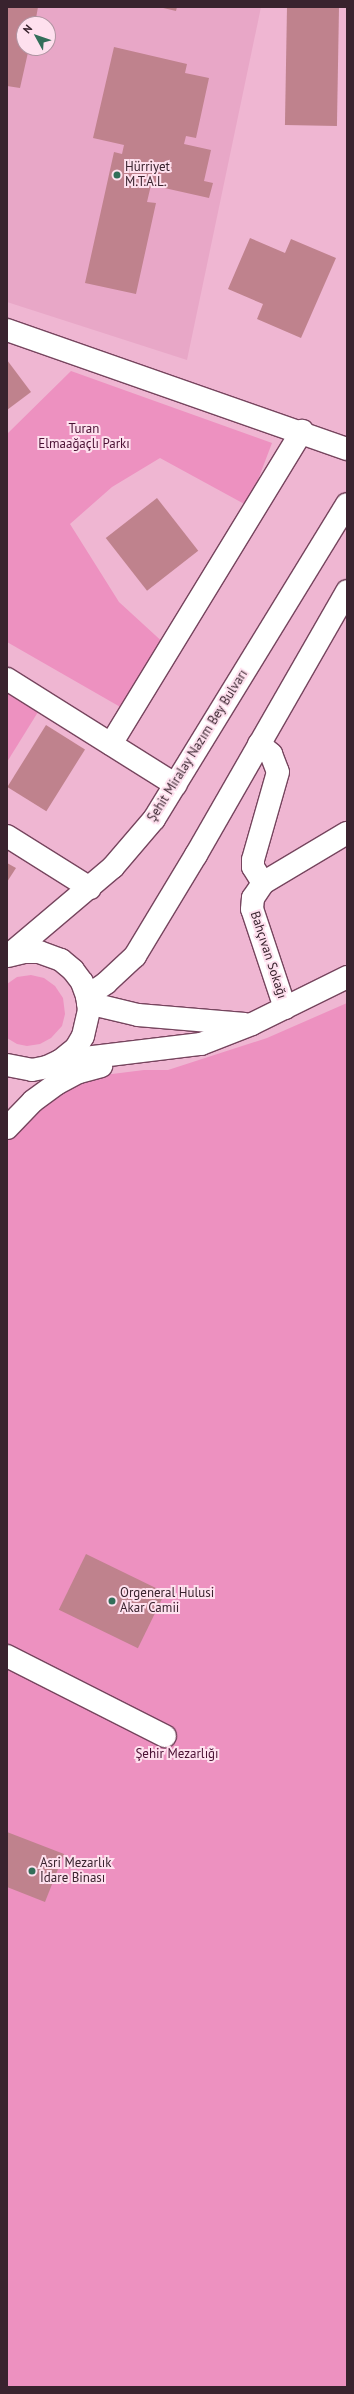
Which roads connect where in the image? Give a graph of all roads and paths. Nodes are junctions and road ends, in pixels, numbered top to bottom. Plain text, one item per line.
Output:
1 (7, 330) edge
2 (302, 431) junction
3 (347, 449) edge
4 (347, 504) edge
5 (347, 591) edge
6 (7, 679) edge
7 (111, 744) junction
8 (260, 744) junction
9 (176, 784) junction
10 (347, 833) edge
11 (7, 836) edge
12 (263, 883) junction
13 (90, 888) junction
14 (8, 956) edge
15 (347, 977) edge
16 (88, 1000) junction
17 (285, 1008) junction
18 (252, 1024) junction
19 (130, 1053) junction
20 (60, 1061) junction
21 (8, 1068) edge
22 (7, 1128) edge
23 (7, 1656) edge
24 (165, 1736) dead end

1 - 2 street
2 - 3 street
2 - 7 street
4 - 9 street, Şehit Miralay Nazım Bey Bulvarı
5 - 8 street
6 - 7 street
7 - 9 street
8 - 12 street
8 - 16 street
9 - 13 street, Şehit Miralay Nazım Bey Bulvarı
10 - 12 street, Bahçıvan Sokağı
11 - 13 street
12 - 17 street, Bahçıvan Sokağı
13 - 14 street, Şehit Miralay Nazım Bey Bulvarı
14 - 16 street
15 - 17 street
16 - 18 street
16 - 20 street
17 - 18 street
18 - 19 street
19 - 20 street
19 - 22 street
20 - 21 street
23 - 24 street

